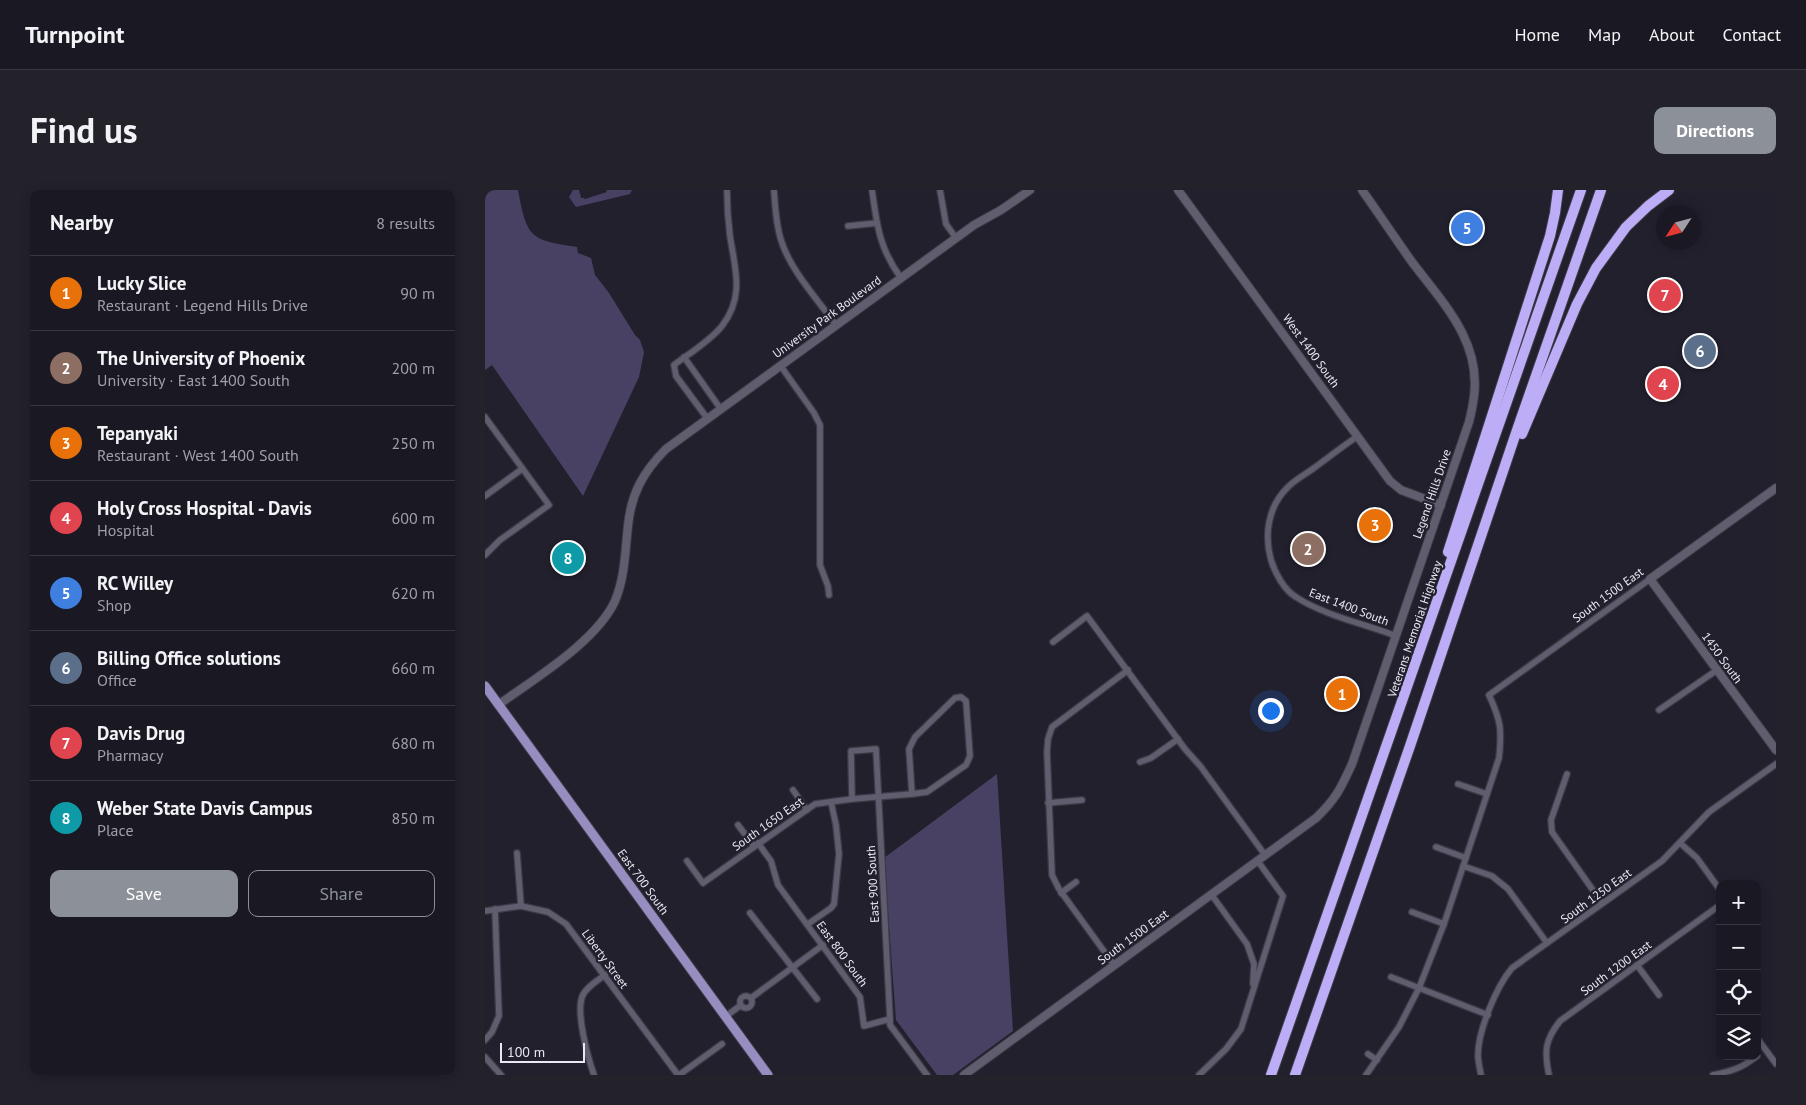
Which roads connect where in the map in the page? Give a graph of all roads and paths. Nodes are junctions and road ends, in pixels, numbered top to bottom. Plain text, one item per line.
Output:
1 (727, 190) edge
2 (774, 190) edge
3 (873, 190) edge
4 (940, 190) edge
5 (1030, 190) edge
6 (1178, 190) edge
7 (1362, 190) edge
8 (1558, 190) edge
9 (1581, 190) edge
10 (1601, 190) edge
11 (1669, 190) edge
12 (877, 223) junction
13 (848, 226) dead end
14 (956, 238) junction
15 (901, 278) junction
16 (836, 325) junction
17 (684, 357) junction
18 (780, 365) junction
19 (720, 408) junction
20 (707, 418) junction
21 (486, 419) edge
22 (1358, 436) junction
23 (522, 469) junction
24 (1501, 478) junction
25 (1776, 488) edge
26 (485, 496) edge
27 (1441, 505) junction
28 (485, 554) edge
29 (1650, 579) junction
30 (829, 595) dead end
31 (1438, 600) junction
32 (1396, 636) junction
33 (1053, 642) dead end
34 (1128, 670) junction
35 (1717, 670) junction
36 (485, 686) edge
37 (498, 705) junction
38 (1659, 710) dead end
39 (1178, 739) junction
40 (1776, 750) edge
41 (1140, 762) dead end
42 (1776, 764) edge
43 (1567, 774) dead end
44 (1457, 784) dead end
45 (793, 790) dead end
46 (912, 794) junction
47 (1487, 794) junction
48 (879, 796) junction
49 (852, 799) junction
50 (1082, 800) dead end
51 (831, 802) junction
52 (1048, 803) junction
53 (807, 810) junction
54 (1316, 818) joint
55 (738, 825) dead end
56 (1680, 843) junction
57 (756, 844) junction
58 (1436, 847) dead end
59 (517, 853) dead end
60 (1265, 855) junction
61 (1466, 858) junction
62 (1257, 860) junction
63 (687, 861) dead end
64 (1463, 866) junction
65 (1077, 882) dead end
66 (1716, 884) edge
67 (1061, 893) junction
68 (1211, 894) junction
69 (1602, 904) junction
70 (521, 906) junction
71 (1716, 908) edge
72 (495, 910) junction
73 (485, 911) edge
74 (1412, 912) dead end
75 (750, 913) dead end
76 (808, 924) junction
77 (1444, 924) junction
78 (1547, 943) junction
79 (823, 945) junction
80 (1113, 965) junction
81 (1637, 965) junction
82 (793, 968) junction
83 (605, 975) junction
84 (1391, 977) dead end
85 (1419, 988) junction
86 (1253, 991) junction
87 (1659, 995) dead end
88 (817, 999) dead end
89 (1488, 1015) junction
90 (725, 1017) junction
91 (890, 1019) junction
92 (485, 1040) edge
93 (1761, 1043) edge
94 (722, 1044) dead end
95 (1766, 1050) junction
96 (1761, 1053) edge
97 (1368, 1054) dead end
98 (485, 1057) edge
99 (1377, 1060) junction
100 (1752, 1060) edge
101 (1776, 1064) edge
102 (501, 1075) edge
103 (594, 1075) edge
104 (679, 1075) edge
105 (767, 1075) edge
106 (927, 1075) edge
107 (963, 1075) edge
108 (1199, 1075) edge
109 (1271, 1075) edge
110 (1295, 1075) edge
111 (1366, 1075) edge
112 (1481, 1075) edge
113 (1549, 1075) edge
114 (1713, 1075) edge

1 - 17 street
2 - 16 street
3 - 12 street
4 - 14 street
5 - 14 street, University Park Boulevard
6 - 22 street, West 1400 South
7 - 27 street, Legend Hills Drive
8 - 31 highway
9 - 31 highway, Veterans Memorial Highway
10 - 24 highway
11 - 24 highway
12 - 13 street
12 - 15 street
14 - 15 street, University Park Boulevard
15 - 16 street, University Park Boulevard
16 - 18 street, University Park Boulevard
17 - 19 street
17 - 20 street
18 - 19 street, University Park Boulevard
18 - 30 street
19 - 20 street, University Park Boulevard
20 - 37 street, University Park Boulevard
21 - 23 street
22 - 27 street, West 1400 South
22 - 32 street, East 1400 South
23 - 26 street
23 - 28 street
24 - 110 highway
25 - 29 street, South 1500 East
27 - 32 street, Legend Hills Drive
29 - 35 street, 1450 South
29 - 47 street, South 1500 East
31 - 109 highway, Veterans Memorial Highway
32 - 54 street, Legend Hills Drive
33 - 34 street
34 - 39 street
34 - 52 street
35 - 38 street
35 - 40 street, 1450 South
36 - 37 main road, East 700 South
37 - 90 main road, East 700 South
39 - 41 street
39 - 60 street
42 - 56 street, South 1250 East
43 - 69 street
44 - 47 street
45 - 53 street
46 - 46 street, South 1650 East
46 - 48 street, South 1650 East
47 - 61 street
48 - 49 street, South 1650 East
48 - 49 street, East 900 South
48 - 91 street, East 900 South
49 - 51 street, South 1650 East
50 - 52 street
51 - 53 street, South 1650 East
51 - 76 street
52 - 67 street
53 - 57 street, South 1650 East
54 - 60 street, South 1500 East
55 - 57 street, East 800 South
56 - 66 street
56 - 69 street, South 1250 East
57 - 63 street, South 1650 East
57 - 76 street, East 800 South
58 - 61 street
59 - 70 street
60 - 62 street, South 1500 East
61 - 64 street
62 - 68 street, South 1500 East
62 - 86 street
64 - 77 street
64 - 78 street
65 - 67 street
67 - 80 street
68 - 80 street, South 1500 East
68 - 86 street
69 - 78 street, South 1250 East
70 - 72 street, Liberty Street
70 - 83 street, Liberty Street
71 - 81 street, South 1200 East
72 - 73 street, Liberty Street
72 - 92 street
74 - 77 street
75 - 82 street
76 - 79 street, East 800 South
77 - 85 street
78 - 89 street, South 1250 East
79 - 82 street
79 - 91 street, East 800 South
80 - 107 street, South 1500 East
81 - 87 street
81 - 113 street, South 1200 East
82 - 88 street
82 - 90 street
83 - 103 street
83 - 104 street, Liberty Street
84 - 85 street
85 - 89 street
85 - 99 street
86 - 108 street
89 - 112 street, South 1250 East
90 - 105 main road, East 700 South
91 - 106 street
93 - 95 street
94 - 104 street
95 - 96 street
95 - 101 street
97 - 99 street
98 - 102 street
99 - 111 street
100 - 114 street

